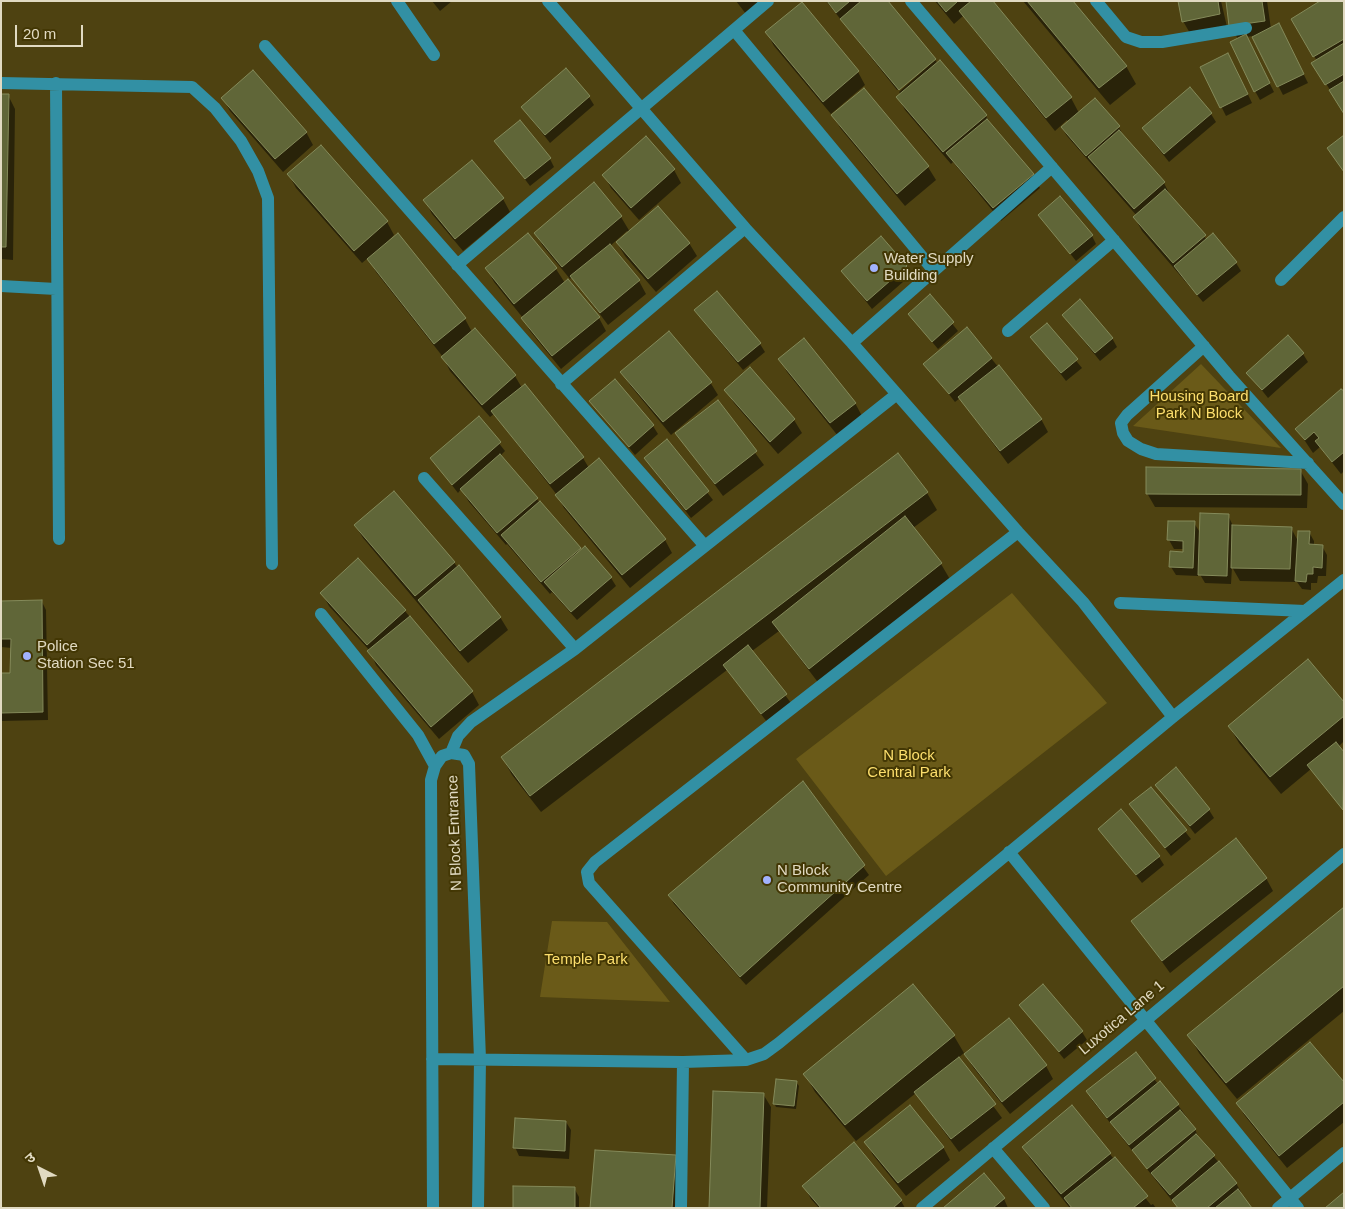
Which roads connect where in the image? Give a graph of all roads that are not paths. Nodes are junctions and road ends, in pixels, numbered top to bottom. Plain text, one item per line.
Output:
1 (397, 1) edge
2 (548, 1) edge
3 (768, 1) edge
4 (911, 1) edge
5 (1096, 1) edge
6 (1246, 28) dead end
7 (734, 30) junction
8 (265, 46) dead end
9 (434, 55) dead end
10 (1, 83) edge
11 (56, 83) junction
12 (642, 108) junction
13 (1052, 167) junction
14 (1344, 217) edge
15 (746, 228) junction
16 (1114, 240) junction
17 (457, 265) junction
18 (934, 271) junction
19 (1281, 280) dead end
20 (1, 286) edge
21 (56, 289) junction
22 (1008, 331) dead end
23 (852, 343) junction
24 (1204, 346) junction
25 (561, 384) junction
26 (897, 394) junction
27 (1308, 463) junction
28 (424, 478) dead end
29 (1344, 504) edge
30 (1018, 532) junction
31 (59, 539) dead end
32 (705, 546) junction
33 (272, 564) dead end
34 (1344, 580) edge
35 (1120, 603) dead end
36 (1304, 612) junction
37 (321, 614) dead end
38 (575, 649) junction
39 (1173, 717) junction
40 (451, 753) junction
41 (435, 766) junction
42 (1009, 852) junction
43 (1344, 854) edge
44 (1145, 1020) junction
45 (432, 1059) junction
46 (480, 1059) junction
47 (746, 1060) junction
48 (683, 1062) junction
49 (993, 1148) junction
50 (1344, 1153) edge
51 (1294, 1203) edge
52 (433, 1208) edge
53 (478, 1208) edge
54 (681, 1208) edge
55 (922, 1208) edge
56 (1044, 1208) edge
57 (1278, 1208) edge

1 - 9 street
2 - 12 street
3 - 7 street
4 - 13 street
5 - 6 street
7 - 12 street
7 - 18 street
8 - 17 street
10 - 11 street
11 - 21 street
11 - 33 street
12 - 15 street
12 - 17 street
13 - 16 street
13 - 18 street
14 - 19 street
15 - 23 street
15 - 25 street
16 - 22 street
16 - 24 street
17 - 25 street
18 - 23 street
20 - 21 street
21 - 31 street
23 - 26 street
24 - 27 street
24 - 27 street
25 - 32 street
26 - 30 street
26 - 32 street
27 - 29 street
28 - 38 street
30 - 39 street
30 - 47 street
32 - 38 street
34 - 36 street
35 - 36 street
36 - 39 street
37 - 41 street
38 - 40 street
39 - 42 street
40 - 41 street, N Block Entrance
40 - 46 street, N Block Entrance
41 - 45 street, N Block Entrance
42 - 44 street
42 - 47 street
43 - 44 street, Luxotica Lane 1
44 - 49 street, Luxotica Lane 1
44 - 51 street
45 - 46 street
45 - 52 street, N Block Entrance
46 - 48 street
46 - 53 street, N Block Entrance
47 - 48 street
48 - 54 street
49 - 55 street, Luxotica Lane 1
49 - 56 street
50 - 51 street
51 - 57 street

